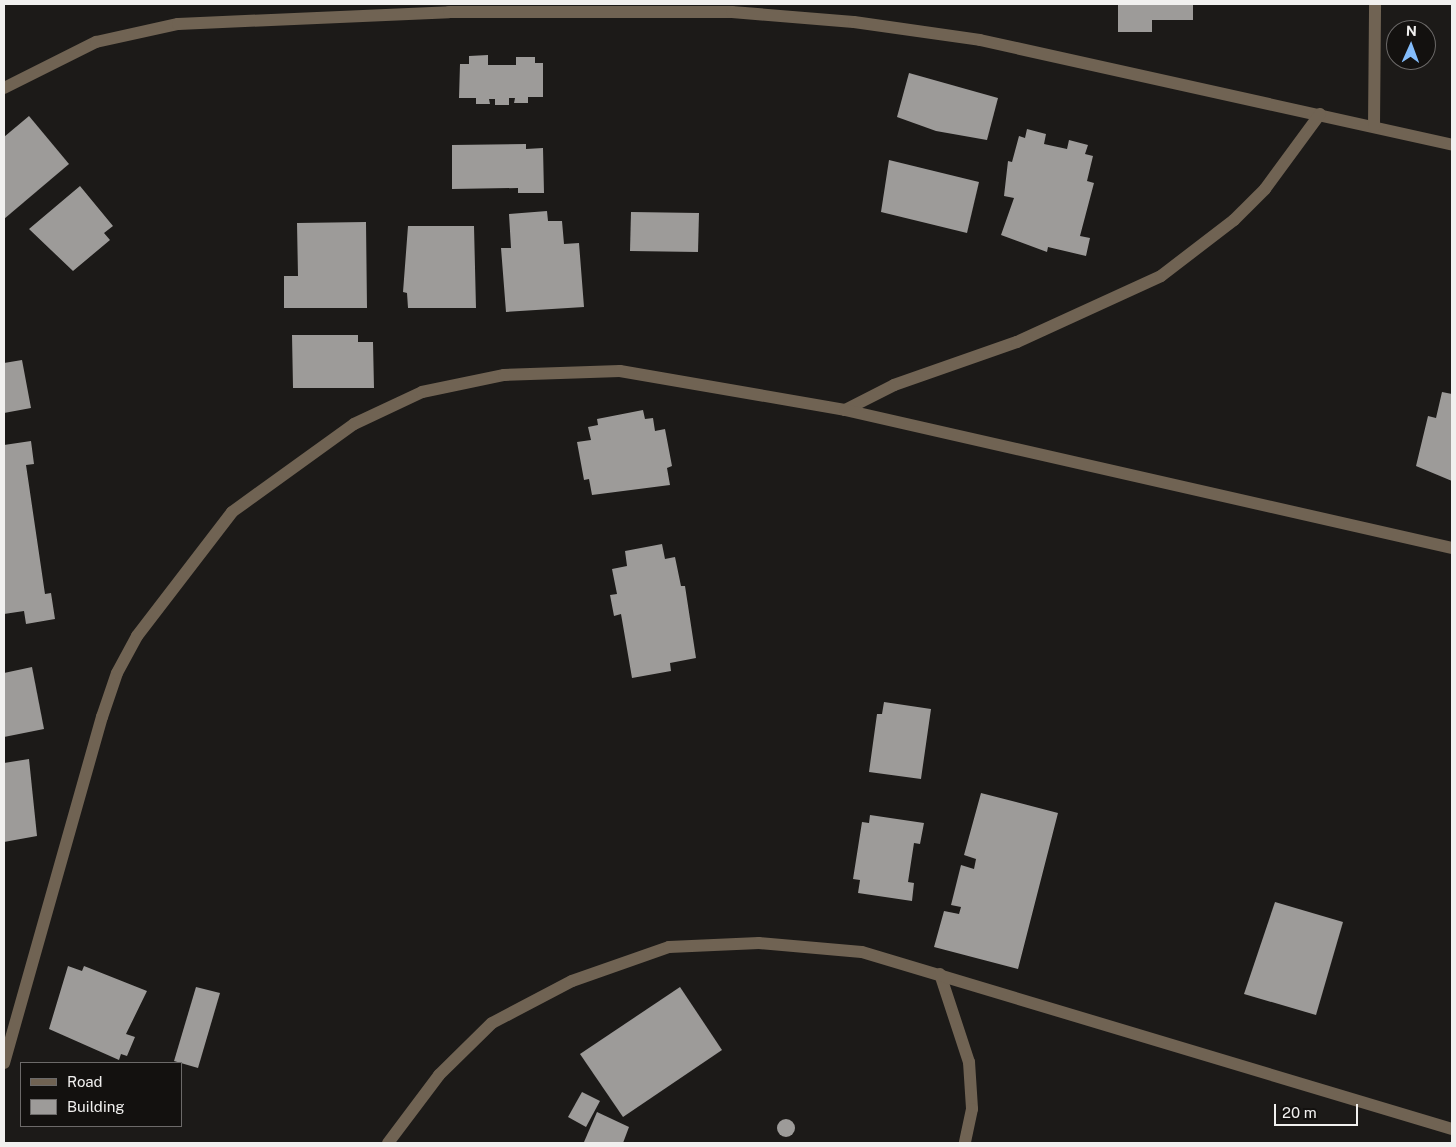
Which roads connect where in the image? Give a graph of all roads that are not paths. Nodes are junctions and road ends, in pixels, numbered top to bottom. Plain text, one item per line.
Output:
1 (1375, 4) edge
2 (322, 10) edge
3 (4, 88) edge
4 (1320, 114) junction
5 (1374, 126) junction
6 (1452, 145) edge
7 (845, 410) junction
8 (1452, 548) edge
9 (940, 974) junction
10 (4, 1063) edge
11 (1452, 1130) edge
12 (388, 1143) edge
13 (965, 1143) edge

1 - 5 street
2 - 3 street
2 - 4 street
4 - 5 street
4 - 7 street
5 - 6 street
7 - 8 street
7 - 10 street
9 - 11 street
9 - 12 street
9 - 13 street

